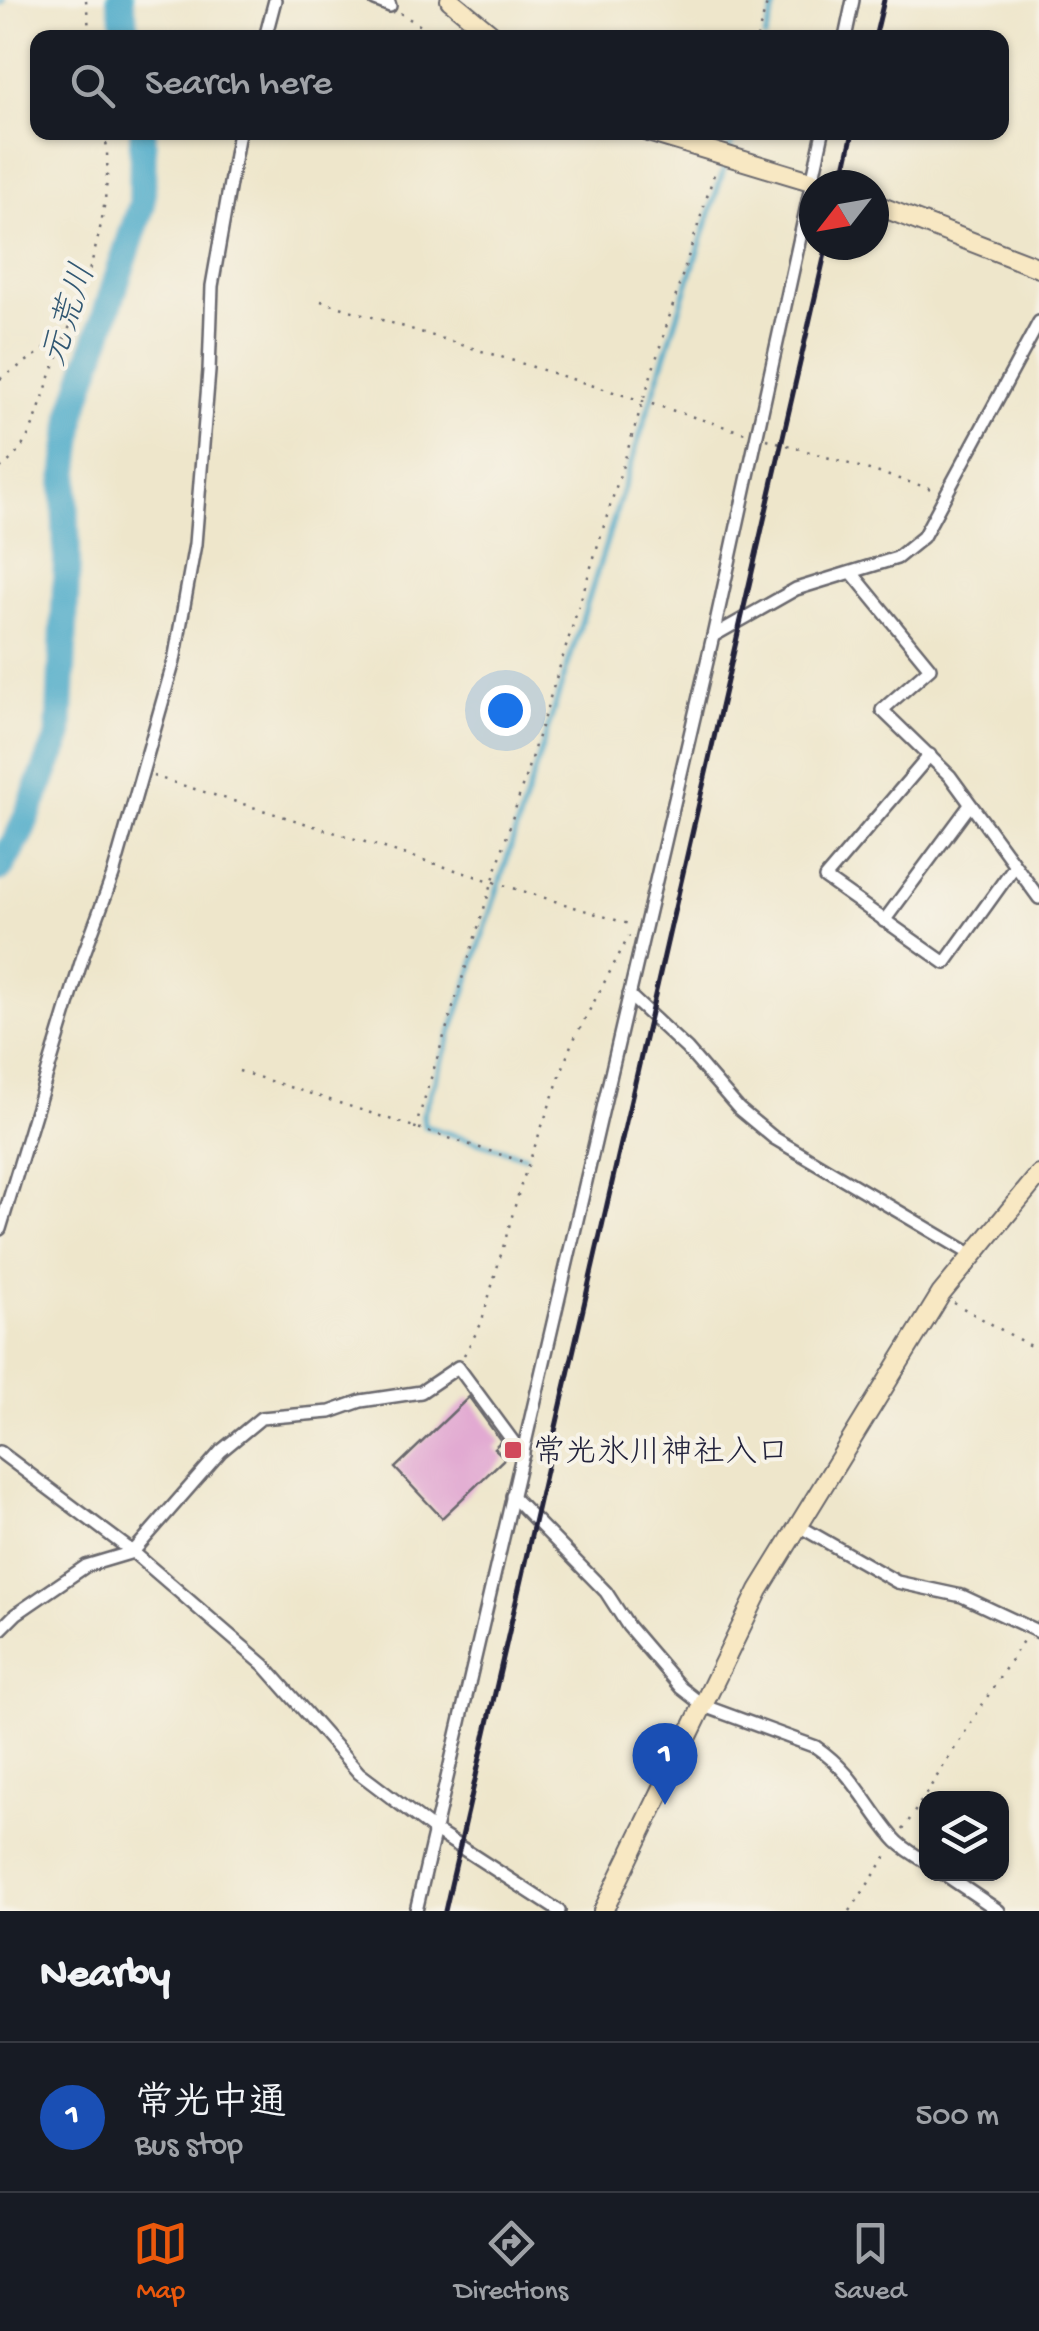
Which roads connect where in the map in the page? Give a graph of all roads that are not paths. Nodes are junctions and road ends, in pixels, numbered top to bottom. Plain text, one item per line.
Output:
1 (275, 0) edge
2 (375, 0) edge
3 (450, 0) edge
4 (854, 0) edge
5 (389, 3) edge
6 (268, 30) edge
7 (486, 30) edge
8 (847, 30) edge
9 (237, 140) edge
10 (675, 140) edge
11 (822, 140) edge
12 (819, 170) edge
13 (799, 177) edge
14 (889, 210) edge
15 (800, 260) edge
16 (1039, 268) edge
17 (1039, 322) edge
18 (853, 574) junction
19 (713, 636) junction
20 (930, 755) junction
21 (970, 805) junction
22 (1014, 867) junction
23 (1039, 898) edge
24 (884, 920) junction
25 (628, 995) junction
26 (1039, 1175) edge
27 (0, 1229) edge
28 (974, 1256) junction
29 (0, 1452) edge
30 (523, 1455) junction
31 (512, 1496) junction
32 (799, 1526) junction
33 (133, 1552) junction
34 (0, 1630) edge
35 (1035, 1630) edge
36 (704, 1706) junction
37 (434, 1830) junction
38 (919, 1857) edge
39 (955, 1881) edge
40 (416, 1911) edge
41 (559, 1911) edge
42 (603, 1911) edge
43 (1000, 1911) edge

1 - 6 street
2 - 5 street
3 - 7 street
4 - 8 street
9 - 27 street
10 - 13 street
11 - 12 street
14 - 16 street
15 - 19 street
17 - 18 street
18 - 19 street
18 - 20 street
19 - 25 street
20 - 21 street
20 - 24 street
21 - 22 street
21 - 24 street
22 - 23 street
22 - 24 street
25 - 28 street
25 - 30 street
26 - 28 street
28 - 32 street
29 - 33 street
30 - 31 street
30 - 33 street
31 - 36 street
31 - 37 street
32 - 35 street
32 - 36 street
33 - 34 street
33 - 37 street
36 - 38 street
36 - 42 street
37 - 40 street
37 - 41 street
39 - 43 street

